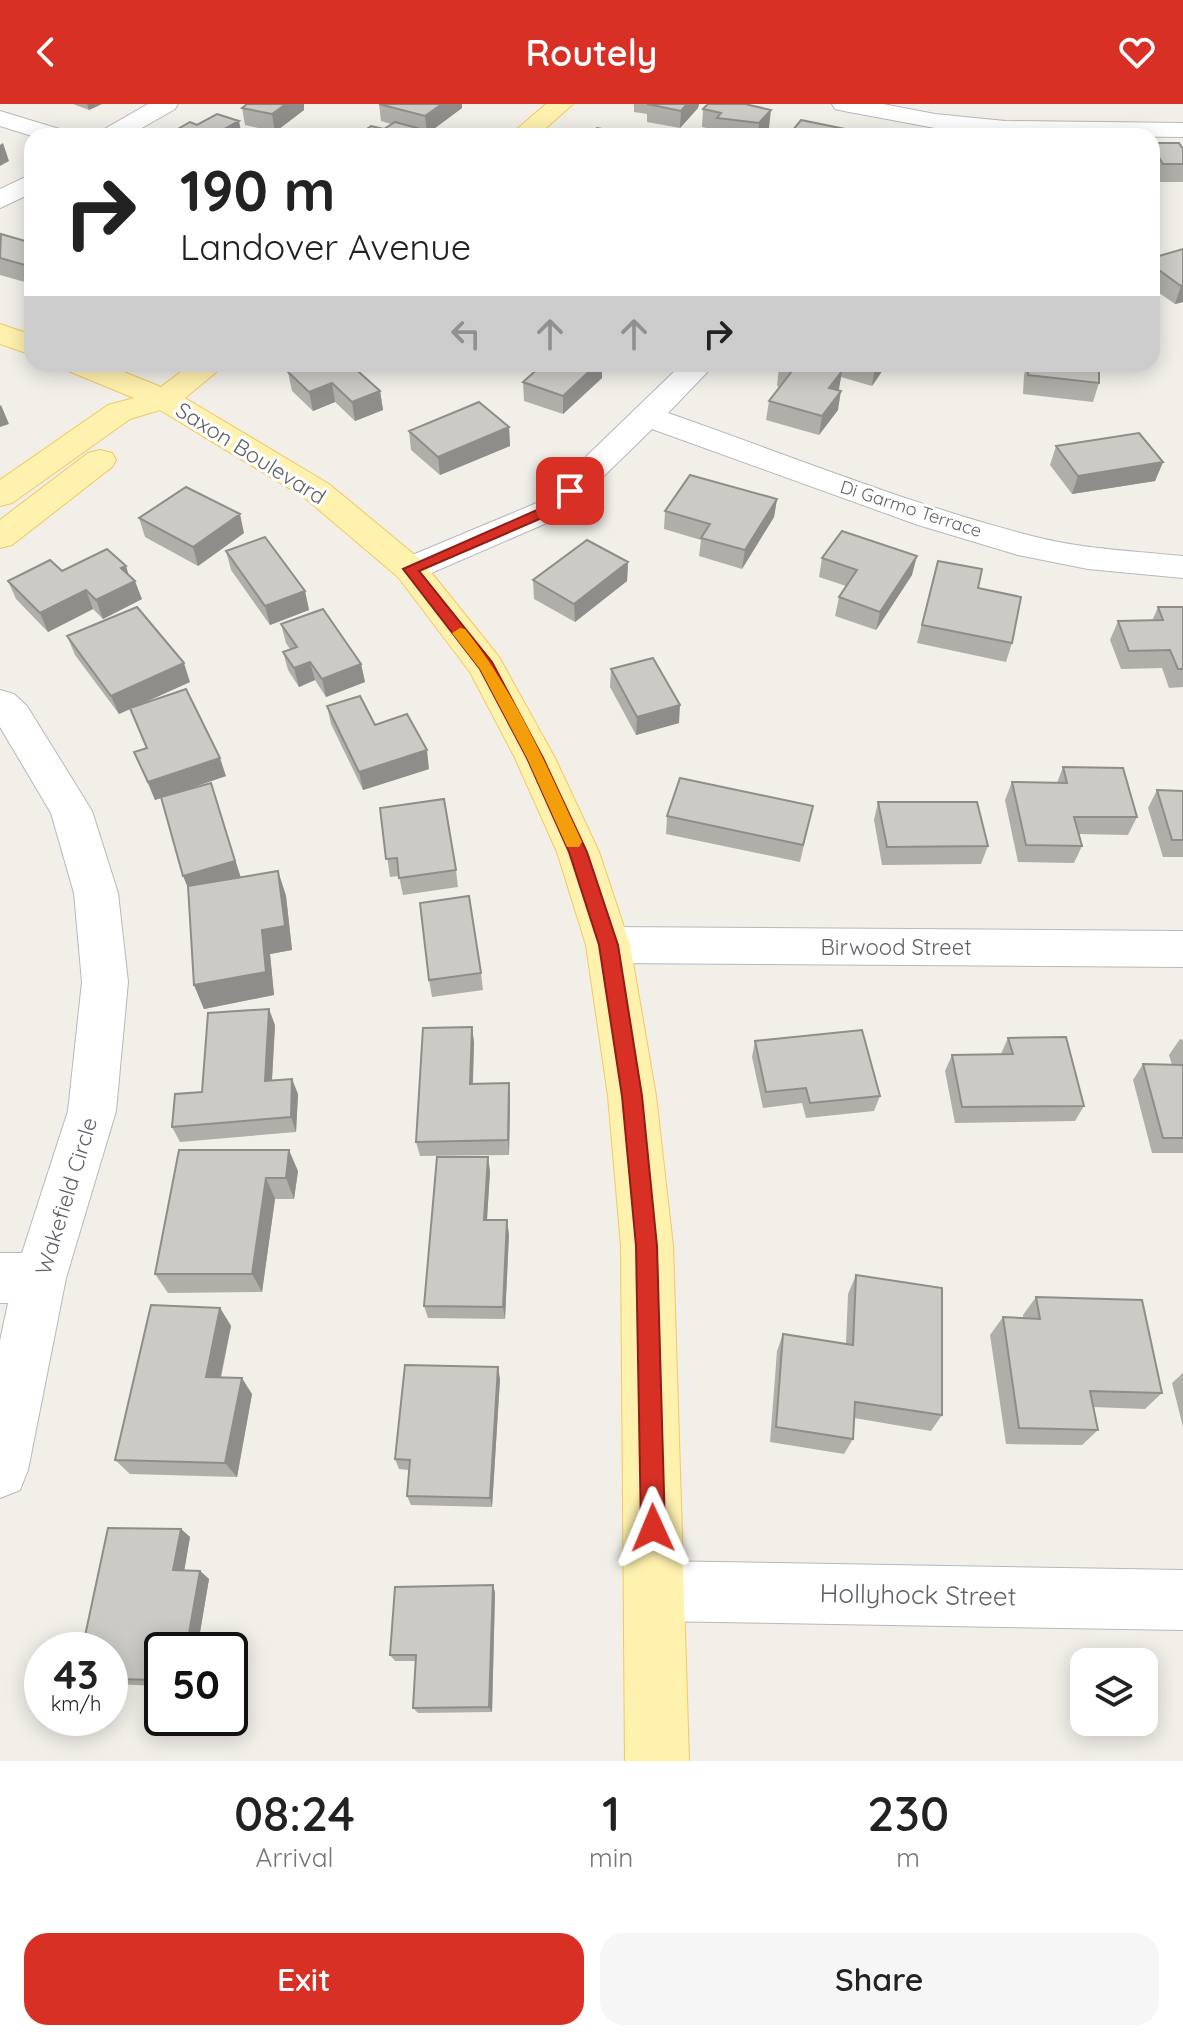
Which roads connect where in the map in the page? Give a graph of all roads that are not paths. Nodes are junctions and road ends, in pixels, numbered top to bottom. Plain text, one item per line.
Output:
1 (166, 104) edge
2 (561, 104) edge
3 (844, 104) edge
4 (0, 118) edge
5 (32, 128) edge
6 (124, 128) edge
7 (532, 128) edge
8 (928, 128) edge
9 (1160, 130) edge
10 (1183, 130) edge
11 (24, 186) edge
12 (0, 200) edge
13 (0, 333) edge
14 (24, 343) edge
15 (97, 372) edge
16 (200, 372) edge
17 (692, 372) edge
18 (164, 399) junction
19 (648, 417) junction
20 (0, 496) edge
21 (0, 537) edge
22 (1183, 567) edge
23 (410, 569) junction
24 (0, 704) edge
25 (608, 945) junction
26 (1183, 949) edge
27 (20, 1278) edge
28 (0, 1470) edge
29 (654, 1591) junction
30 (1183, 1600) edge
31 (657, 1761) edge

1 - 6 street
2 - 7 main road
3 - 8 street
4 - 5 street
9 - 10 street
11 - 12 street
13 - 14 main road
15 - 18 main road, Saxon Boulevard
16 - 18 main road
17 - 19 street
18 - 20 main road
18 - 21 main road
18 - 23 main road, Saxon Boulevard
19 - 22 street, Di Garmo Terrace
19 - 23 street
23 - 25 main road, Saxon Boulevard
24 - 27 street, Wakefield Circle
25 - 26 street, Birwood Street
25 - 29 main road, Saxon Boulevard
27 - 28 street, Wakefield Circle
29 - 30 street, Hollyhock Street
29 - 31 main road, Saxon Boulevard

